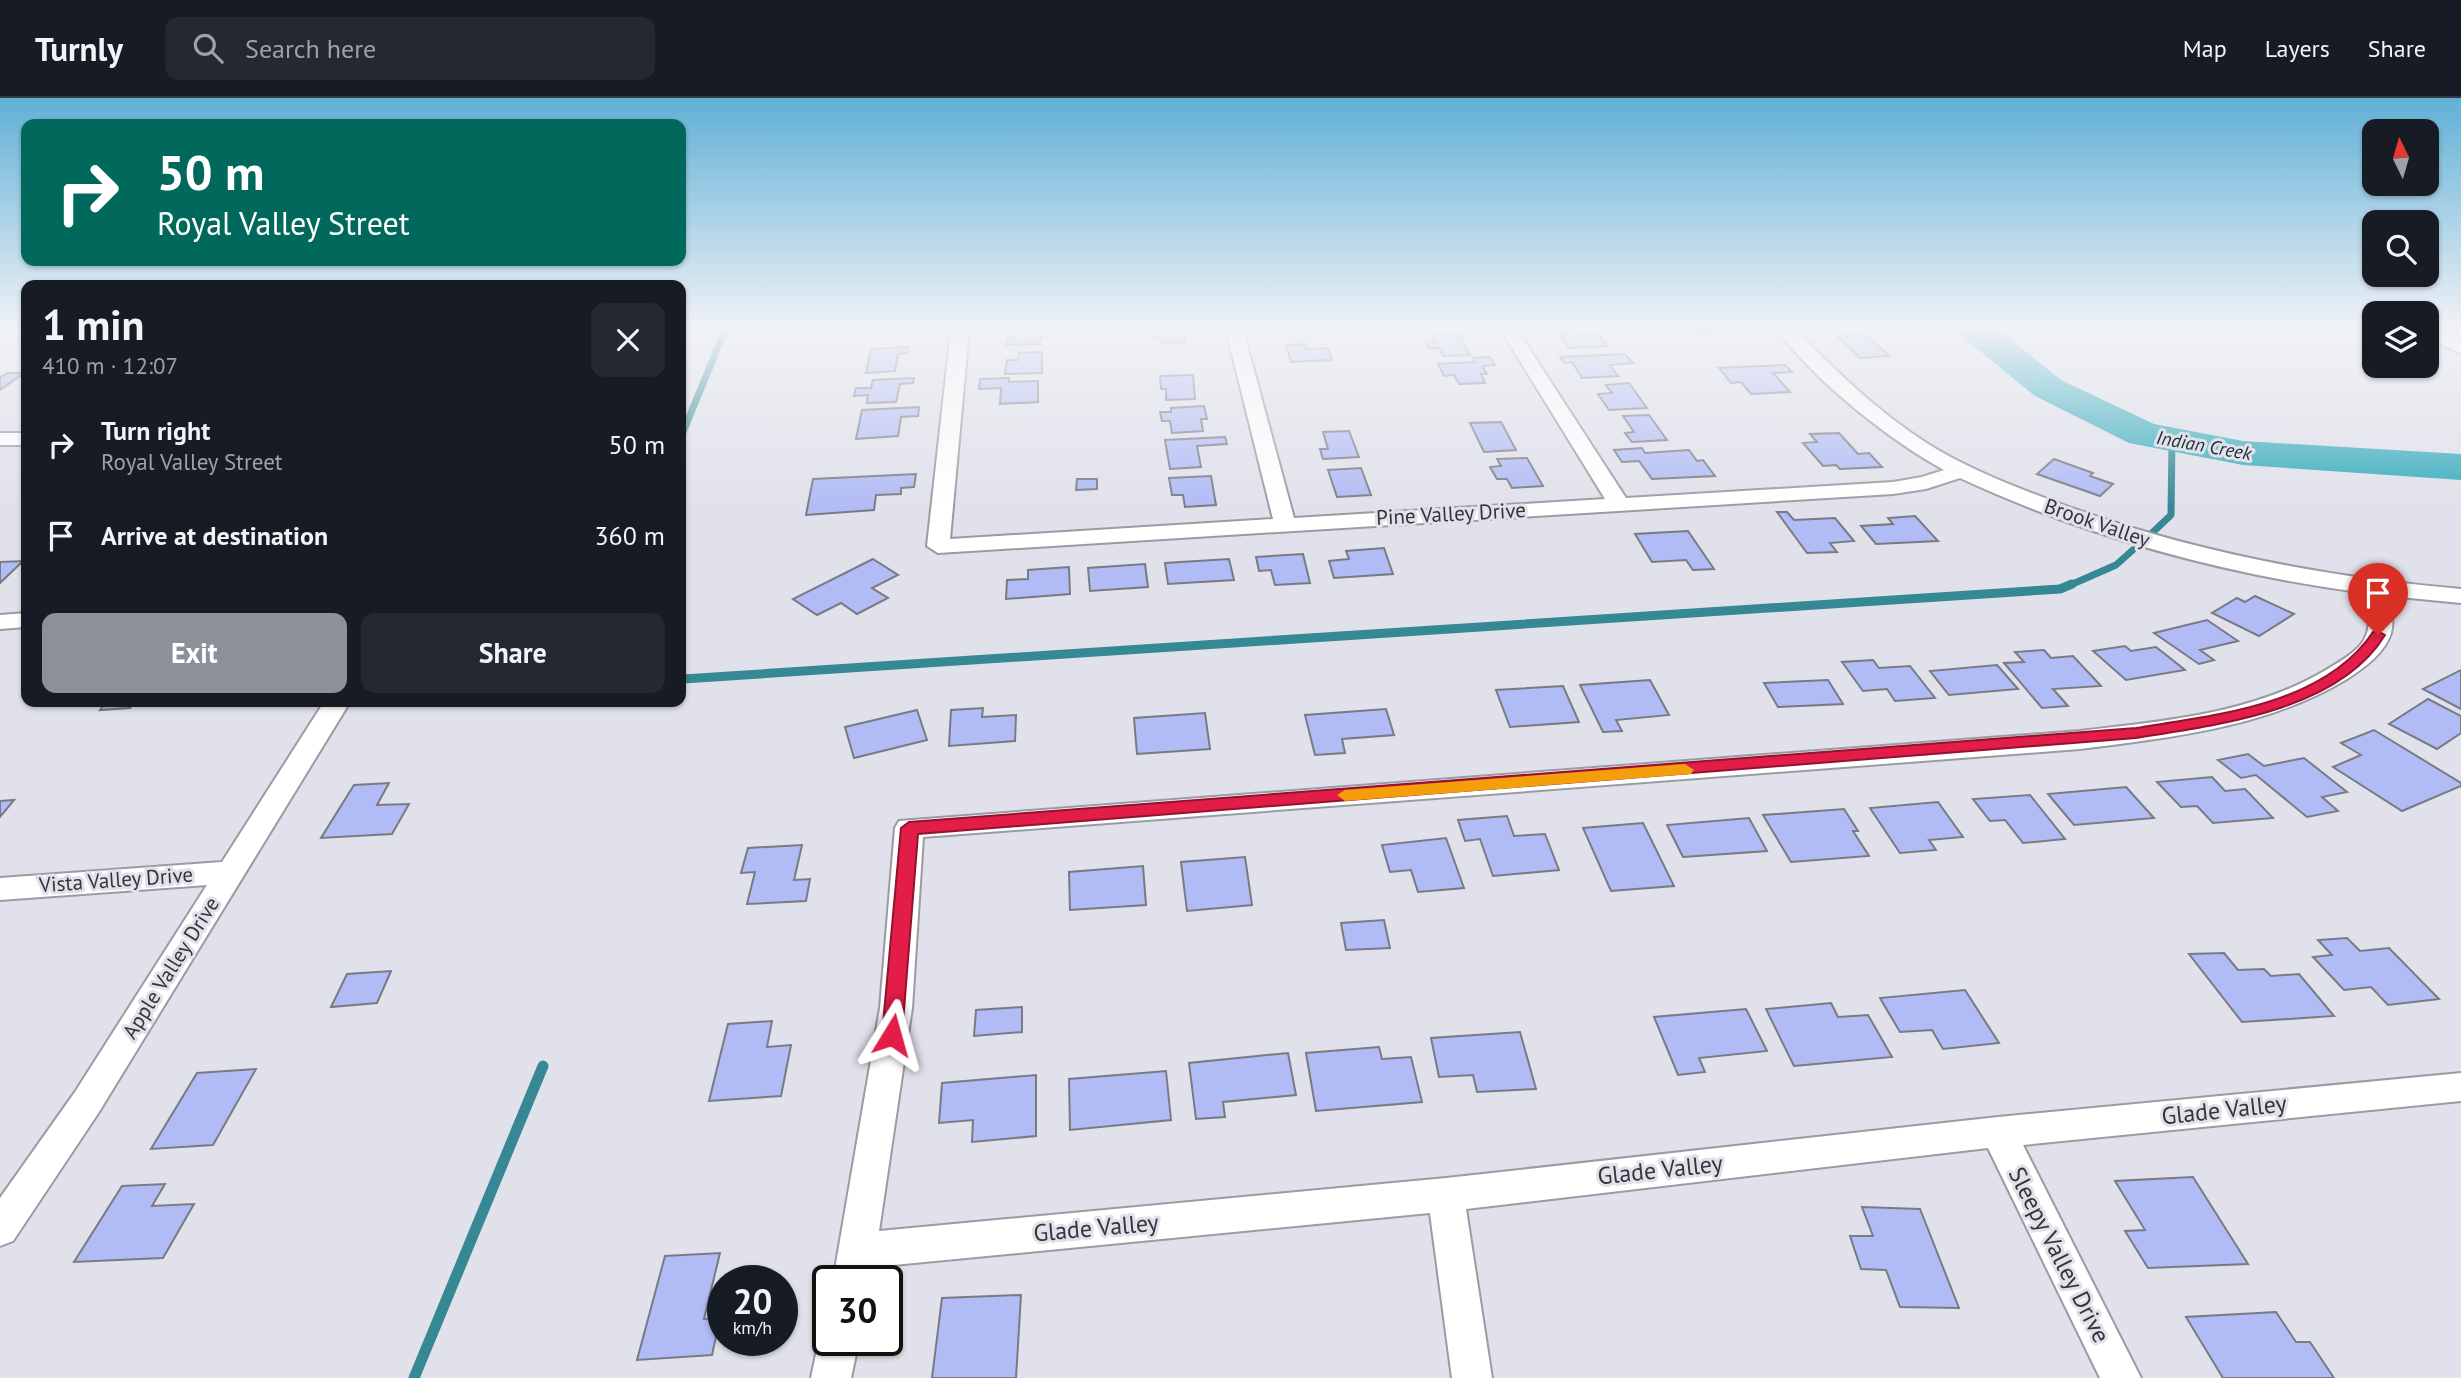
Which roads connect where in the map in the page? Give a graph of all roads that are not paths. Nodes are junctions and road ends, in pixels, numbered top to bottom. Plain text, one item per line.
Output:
1 (954, 390) edge
2 (1250, 390) edge
3 (1547, 390) edge
4 (1847, 390) edge
5 (0, 439) edge
6 (21, 439) edge
7 (1962, 470) junction
8 (1619, 504) junction
9 (1285, 523) junction
10 (2376, 588) junction
11 (2461, 596) edge
12 (21, 620) edge
13 (0, 622) edge
14 (334, 707) edge
15 (232, 872) junction
16 (0, 889) edge
17 (2461, 1087) edge
18 (1998, 1132) junction
19 (1446, 1195) junction
20 (0, 1229) edge
21 (855, 1265) edge
22 (863, 1265) edge
23 (836, 1356) edge
24 (831, 1378) edge
25 (1472, 1378) edge
26 (2120, 1378) edge

1 - 9 street, Pine Valley Drive
2 - 9 street
3 - 8 street
4 - 7 street, Brook Valley
5 - 6 street
7 - 8 street, Pine Valley Drive
7 - 10 street, Brook Valley
8 - 9 street, Pine Valley Drive
10 - 11 street, Brook Valley
10 - 21 street
12 - 13 street
14 - 15 street, Apple Valley Drive
15 - 16 street, Vista Valley Drive
15 - 20 street, Apple Valley Drive
17 - 18 street, Glade Valley
18 - 19 street, Glade Valley
18 - 26 street, Sleepy Valley Drive
19 - 22 street, Glade Valley
19 - 25 street
23 - 24 street

